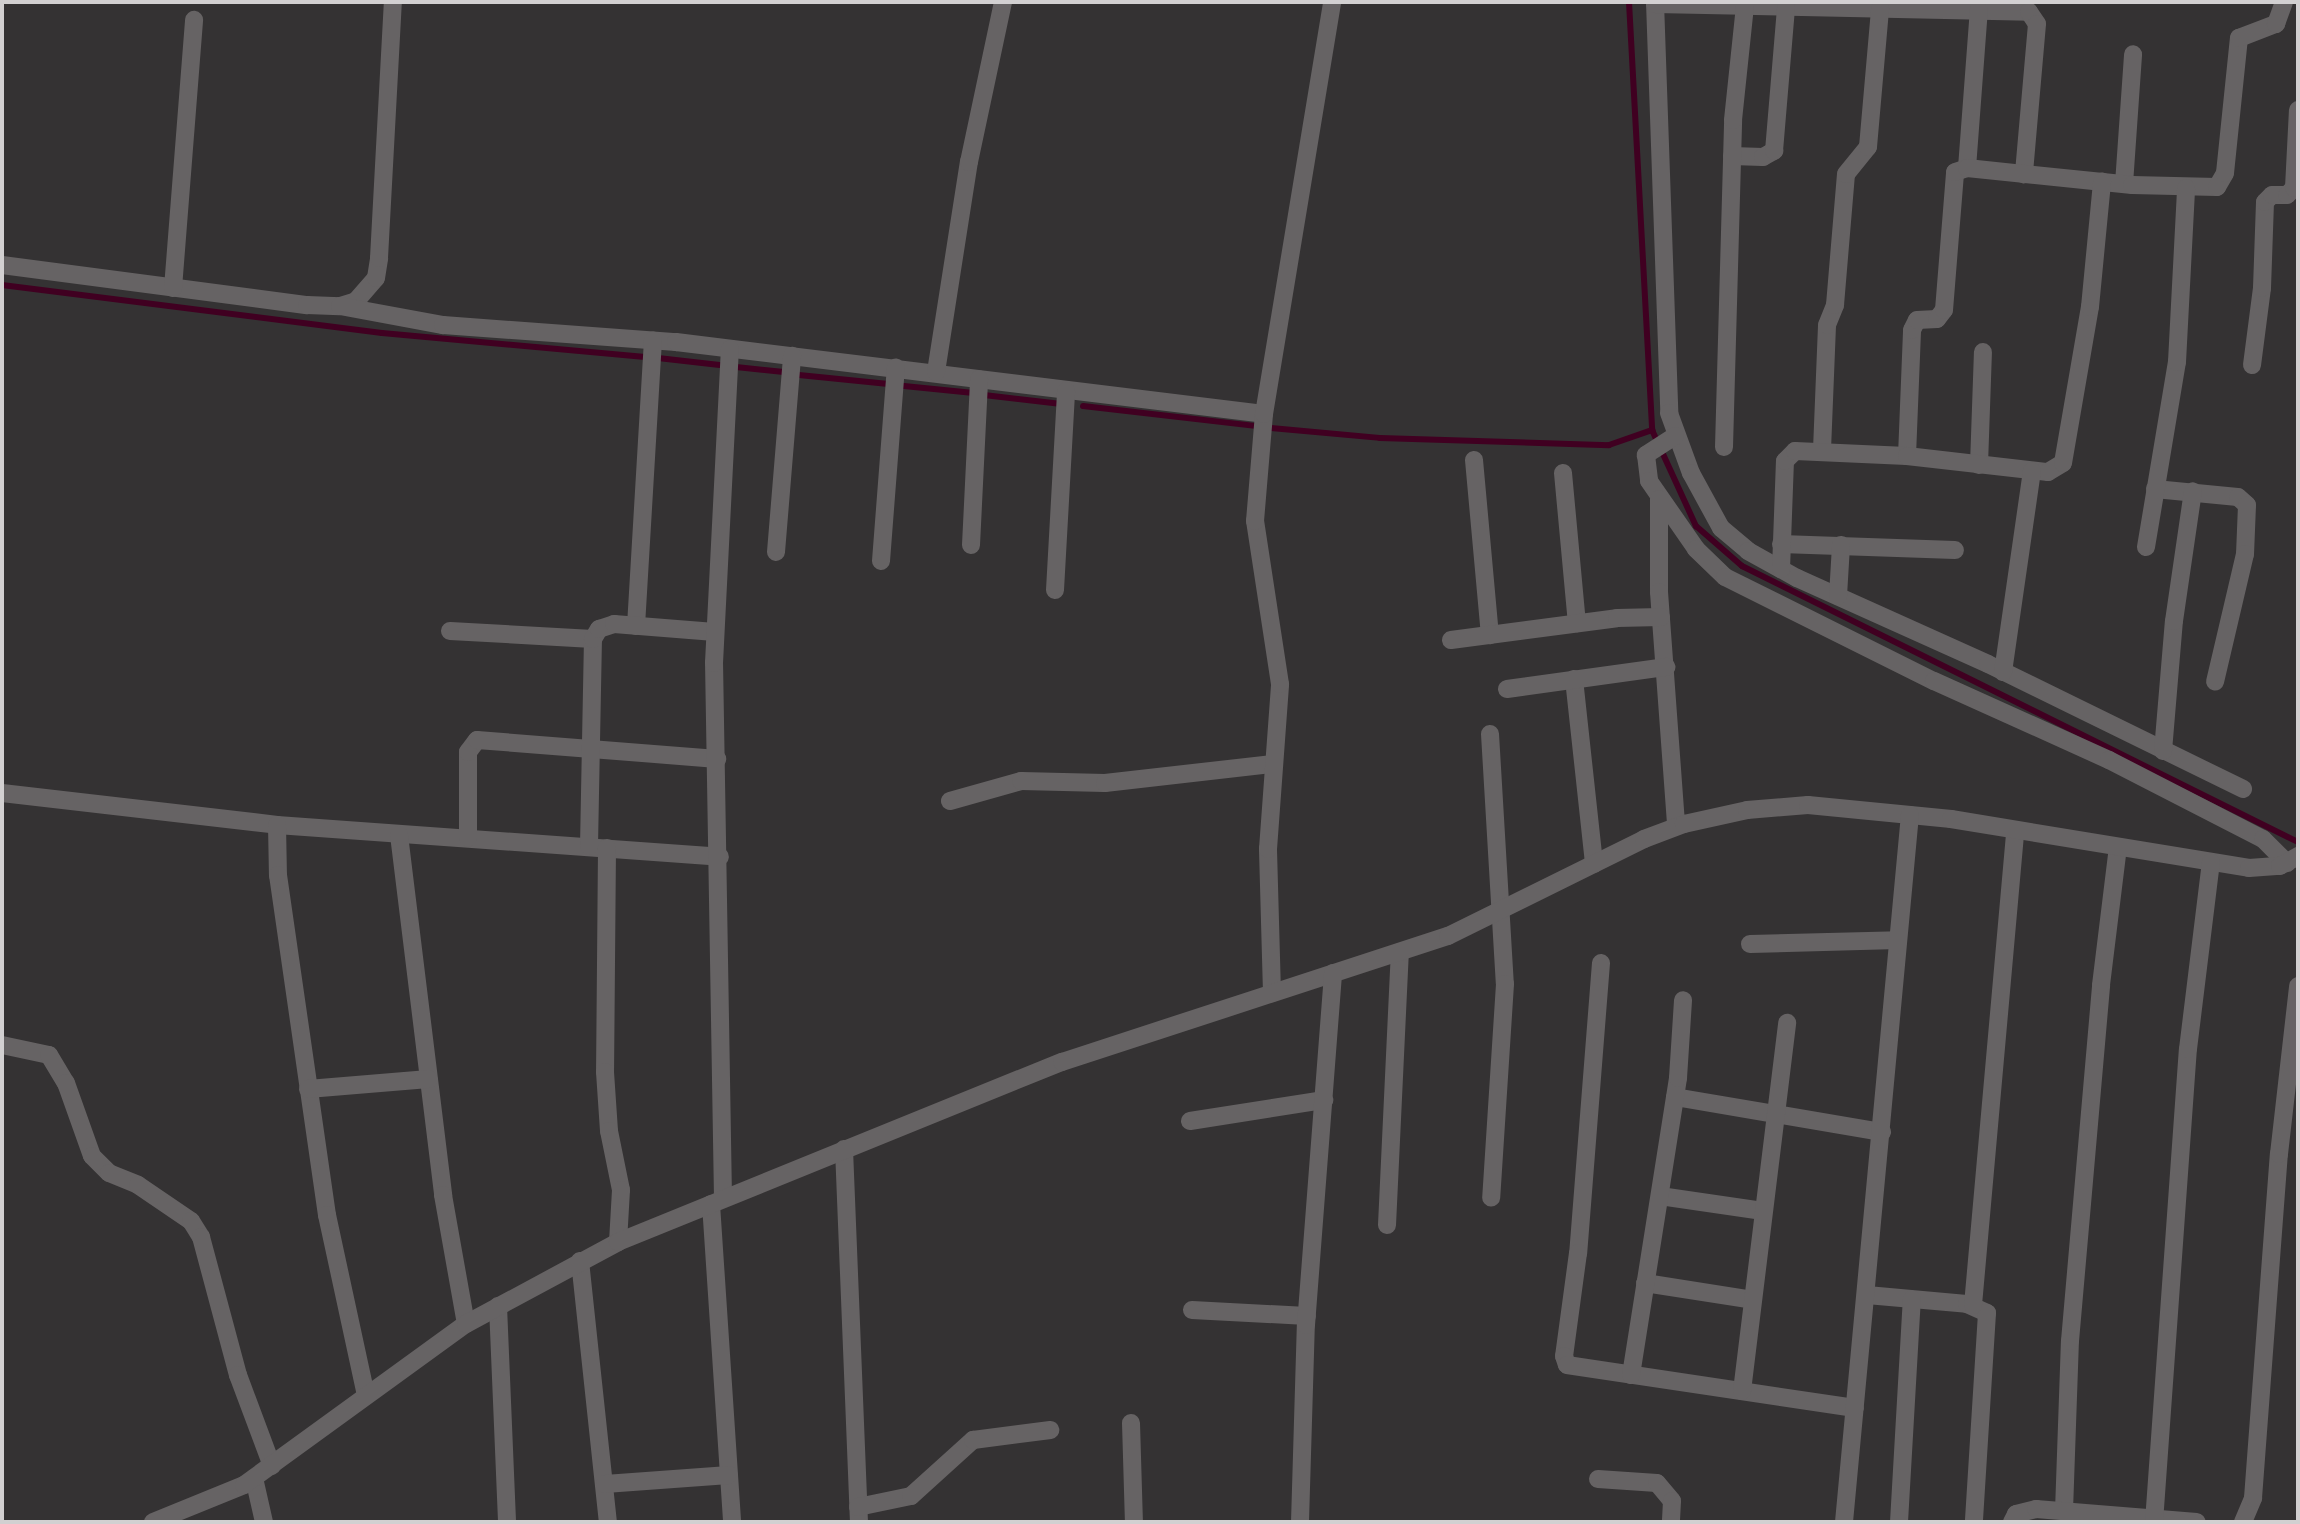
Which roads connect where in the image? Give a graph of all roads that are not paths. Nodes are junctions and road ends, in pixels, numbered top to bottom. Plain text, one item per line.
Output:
1 (393, 2) edge
2 (1003, 2) edge
3 (1332, 2) edge
4 (2284, 2) edge
5 (1655, 3) edge
6 (1745, 6) junction
7 (1786, 7) junction
8 (1880, 9) junction
9 (1979, 10) junction
10 (194, 20) dead end
11 (2133, 54) dead end
12 (2298, 110) edge
13 (1732, 156) junction
14 (1967, 168) junction
15 (2024, 174) junction
16 (2297, 174) edge
17 (2102, 182) junction
18 (2124, 184) junction
19 (2186, 188) junction
20 (2, 265) edge
21 (173, 288) junction
22 (340, 306) junction
23 (653, 341) junction
24 (730, 349) junction
25 (1983, 352) dead end
26 (792, 356) junction
27 (2252, 365) dead end
28 (896, 368) junction
29 (936, 372) junction
30 (979, 379) junction
31 (1066, 391) junction
32 (1264, 414) junction
33 (1671, 438) junction
34 (1724, 447) dead end
35 (1822, 450) junction
36 (1907, 456) junction
37 (1474, 460) dead end
38 (1979, 465) junction
39 (2032, 471) junction
40 (1563, 473) dead end
41 (2155, 489) junction
42 (2193, 491) junction
43 (1659, 499) junction
44 (1781, 544) junction
45 (971, 545) dead end
46 (1842, 545) junction
47 (2146, 547) dead end
48 (1955, 550) dead end
49 (776, 552) dead end
50 (881, 561) dead end
51 (1781, 569) junction
52 (1055, 590) dead end
53 (1838, 596) junction
54 (1661, 617) junction
55 (1577, 623) junction
56 (636, 626) junction
57 (450, 631) dead end
58 (715, 632) junction
59 (1490, 635) junction
60 (593, 639) junction
61 (1451, 640) dead end
62 (1666, 667) junction
63 (2003, 671) junction
64 (1574, 679) junction
65 (2215, 682) dead end
66 (1507, 689) dead end
67 (1490, 734) dead end
68 (2163, 751) junction
69 (590, 752) junction
70 (717, 759) junction
71 (1273, 764) junction
72 (2243, 789) dead end
73 (2, 793) edge
74 (950, 800) dead end
75 (1910, 815) junction
76 (277, 825) junction
77 (1676, 826) junction
78 (2015, 830) junction
79 (399, 835) junction
80 (468, 838) junction
81 (589, 846) junction
82 (2118, 847) junction
83 (607, 848) junction
84 (720, 857) junction
85 (2211, 862) junction
86 (1594, 864) junction
87 (2291, 864) edge
88 (1503, 911) junction
89 (1898, 940) junction
90 (1750, 944) dead end
91 (1400, 952) junction
92 (1601, 963) dead end
93 (1333, 973) junction
94 (2298, 986) edge
95 (1272, 993) junction
96 (1683, 1000) dead end
97 (1787, 1024) dead end
98 (2, 1045) edge
99 (429, 1079) junction
100 (307, 1090) junction
101 (1675, 1097) junction
102 (1324, 1100) junction
103 (1776, 1115) junction
104 (1190, 1121) dead end
105 (1882, 1132) junction
106 (844, 1149) junction
107 (1660, 1196) junction
108 (1491, 1198) dead end
109 (717, 1201) junction
110 (1763, 1211) junction
111 (1387, 1225) dead end
112 (618, 1242) junction
113 (580, 1261) junction
114 (1645, 1283) junction
115 (1867, 1295) junction
116 (1912, 1299) junction
117 (1753, 1300) junction
118 (1973, 1305) junction
119 (498, 1306) junction
120 (1192, 1310) dead end
121 (1307, 1317) junction
122 (466, 1324) junction
123 (1631, 1375) junction
124 (1742, 1391) junction
125 (366, 1395) junction
126 (1855, 1408) junction
127 (1130, 1423) dead end
128 (1050, 1430) dead end
129 (272, 1466) junction
130 (729, 1475) junction
131 (254, 1478) junction
132 (1598, 1479) dead end
133 (605, 1484) junction
134 (2064, 1511) junction
135 (858, 1515) edge
136 (2154, 1520) edge
137 (2246, 1521) edge
138 (153, 1522) edge
139 (264, 1522) edge
140 (507, 1522) edge
141 (608, 1522) edge
142 (733, 1522) edge
143 (1134, 1522) edge
144 (1300, 1522) edge
145 (1671, 1522) edge
146 (1844, 1522) edge
147 (1899, 1522) edge
148 (1974, 1522) edge
149 (2012, 1522) edge
150 (2196, 1522) edge

1 - 22 street
2 - 29 street
3 - 32 street
4 - 19 street
5 - 6 street
5 - 33 street
6 - 7 street
6 - 13 street
7 - 8 street
7 - 13 street
8 - 9 street
8 - 35 street
9 - 14 street
9 - 15 street
10 - 21 street
11 - 18 street
12 - 16 street
13 - 34 street
14 - 15 street
14 - 36 street
15 - 17 street
16 - 27 street
17 - 18 street
17 - 39 street
18 - 19 street
19 - 41 street
20 - 21 street
21 - 22 street
22 - 23 street
23 - 24 street
23 - 56 street
24 - 26 street
24 - 58 street
25 - 38 street
26 - 28 street
26 - 49 street
28 - 29 street
28 - 50 street
29 - 30 street
30 - 31 street
30 - 45 street
31 - 32 street
31 - 52 street
32 - 71 street
33 - 43 street
33 - 51 street
35 - 36 street
35 - 44 street
36 - 38 street
37 - 59 street
38 - 39 street
39 - 63 street
40 - 55 street
41 - 42 street
41 - 47 street
42 - 65 street
42 - 68 street
43 - 54 street
43 - 87 street
44 - 46 street
44 - 51 street
46 - 48 street
46 - 53 street
51 - 53 street
53 - 63 street
54 - 55 street
54 - 62 street
55 - 59 street
56 - 58 street
56 - 60 street
57 - 60 street
58 - 70 street
59 - 61 street
60 - 69 street
62 - 64 street
62 - 77 street
63 - 68 street
64 - 66 street
64 - 86 street
67 - 88 street
68 - 72 street
69 - 70 street
69 - 80 street
69 - 81 street
70 - 84 street
71 - 74 street
71 - 95 street
73 - 76 street
75 - 77 street
75 - 78 street
75 - 89 street
76 - 79 street
76 - 100 street
77 - 86 street
78 - 82 street
78 - 118 street
79 - 80 street
79 - 99 street
80 - 81 street
81 - 83 street
82 - 85 street
82 - 134 street
83 - 84 street
83 - 112 street
84 - 109 street
85 - 87 street
85 - 136 street
86 - 88 street
88 - 91 street
88 - 108 street
89 - 90 street
89 - 105 street
91 - 93 street
91 - 111 street
92 - 123 street
93 - 95 street
93 - 102 street
94 - 137 street
95 - 106 street
96 - 101 street
97 - 103 street
98 - 129 street
99 - 100 street
99 - 122 street
100 - 125 street
101 - 103 street
101 - 107 street
102 - 104 street
102 - 121 street
103 - 105 street
103 - 110 street
105 - 115 street
106 - 109 street
106 - 135 street
107 - 110 street
107 - 114 street
109 - 112 street
109 - 130 street
110 - 117 street
112 - 113 street
113 - 119 street
113 - 133 street
114 - 117 street
114 - 123 street
115 - 116 street
115 - 126 street
116 - 118 street
116 - 147 street
117 - 124 street
118 - 148 street
119 - 122 street
119 - 140 street
120 - 121 street
121 - 144 street
122 - 125 street
123 - 124 street
124 - 126 street
125 - 129 street
126 - 146 street
127 - 143 street
128 - 135 street
129 - 131 street
130 - 133 street
130 - 142 street
131 - 138 street
131 - 139 street
132 - 145 street
133 - 141 street
134 - 136 street
134 - 149 street
136 - 150 street

